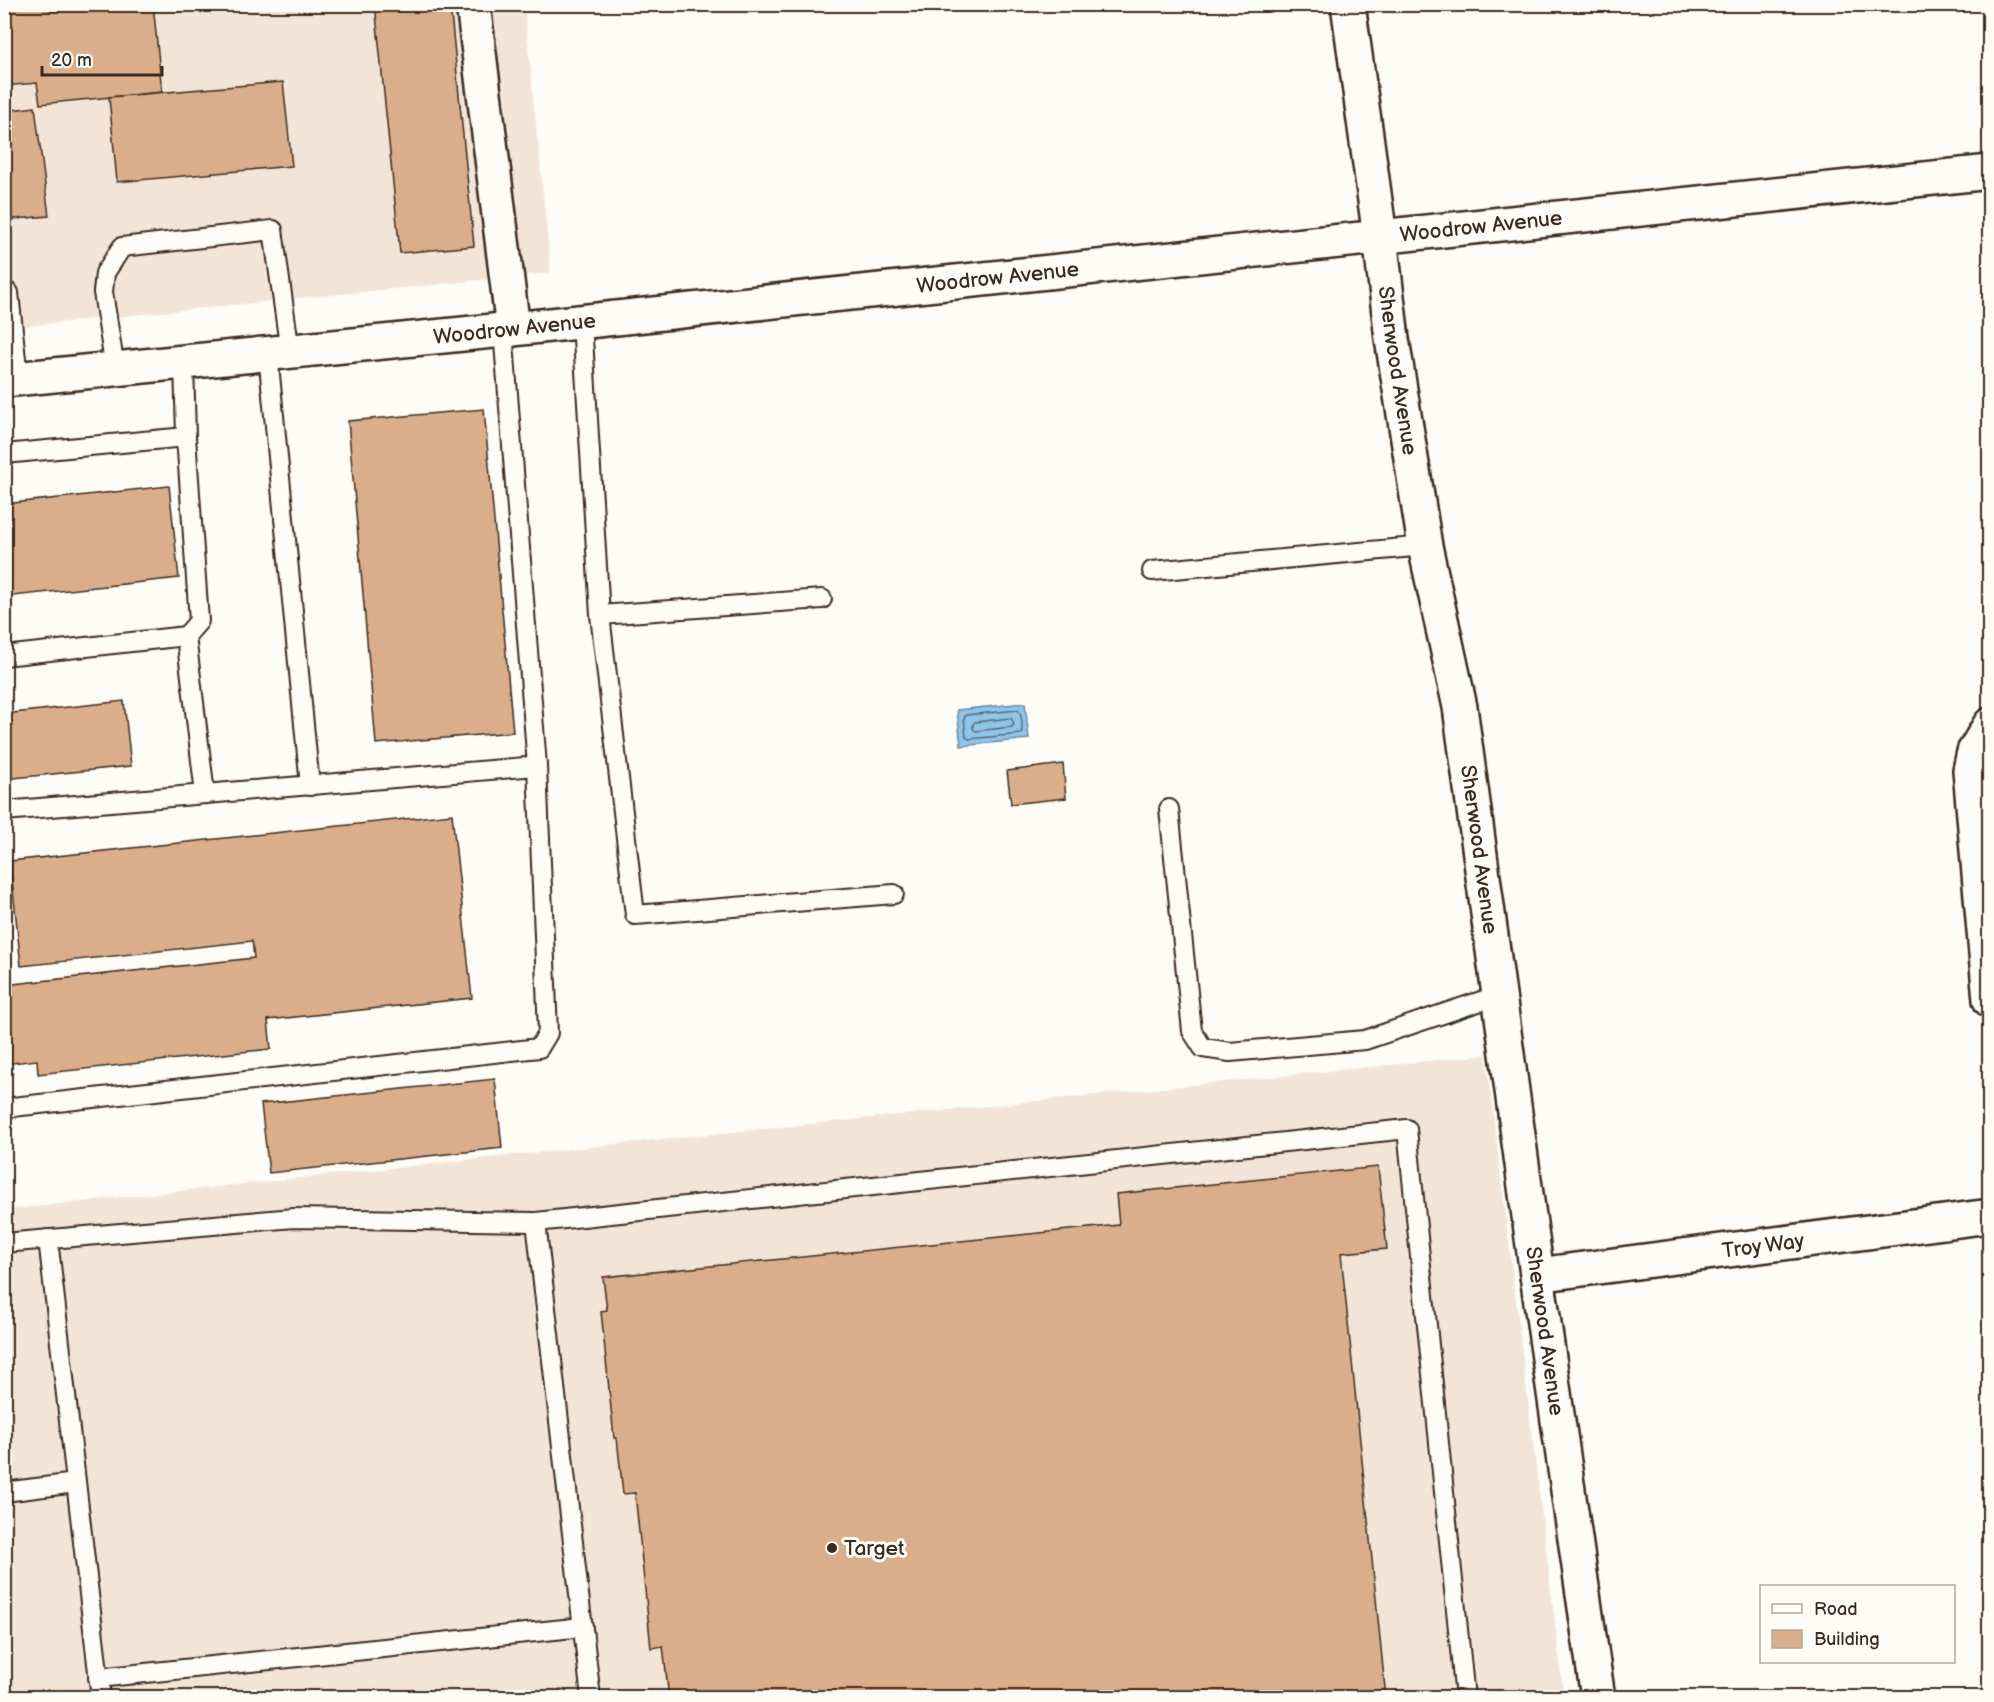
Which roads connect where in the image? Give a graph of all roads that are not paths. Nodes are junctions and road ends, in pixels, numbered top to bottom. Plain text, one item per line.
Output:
1 (473, 4) edge
2 (1348, 4) edge
3 (1989, 172) edge
4 (1380, 237) junction
5 (4, 291) edge
6 (582, 322) junction
7 (508, 330) junction
8 (279, 353) junction
9 (184, 362) junction
10 (115, 369) junction
11 (11, 379) edge
12 (186, 437) junction
13 (4, 454) edge
14 (1425, 546) junction
15 (1152, 571) dead end
16 (822, 599) dead end
17 (600, 615) junction
18 (186, 636) junction
19 (4, 656) edge
20 (1988, 726) edge
21 (537, 766) junction
22 (310, 786) junction
23 (205, 794) junction
24 (1168, 809) dead end
25 (4, 811) edge
26 (894, 894) dead end
27 (1499, 995) junction
28 (1989, 1000) edge
29 (4, 1108) edge
30 (1989, 1216) edge
31 (536, 1222) junction
32 (48, 1239) junction
33 (4, 1243) edge
34 (1537, 1275) junction
35 (76, 1483) junction
36 (4, 1492) edge
37 (583, 1627) junction
38 (98, 1678) junction
39 (101, 1698) edge
40 (591, 1698) edge
41 (1465, 1698) edge
42 (1598, 1698) edge

1 - 7 street
2 - 4 street, Sherwood Avenue
3 - 4 street, Woodrow Avenue
4 - 6 street, Woodrow Avenue
4 - 14 street, Sherwood Avenue
5 - 11 lane
6 - 7 street, Woodrow Avenue
6 - 17 lane
7 - 8 street, Woodrow Avenue
7 - 21 lane
8 - 9 street, Woodrow Avenue
8 - 10 lane
8 - 22 lane
9 - 10 street, Woodrow Avenue
9 - 12 lane
10 - 11 street, Woodrow Avenue
12 - 13 lane
12 - 18 lane
14 - 15 lane
14 - 27 street, Sherwood Avenue
16 - 17 lane
17 - 26 lane
18 - 19 lane
18 - 23 lane
20 - 28 street
21 - 22 lane
21 - 29 lane
22 - 23 lane
23 - 25 lane
24 - 27 lane
27 - 34 street, Sherwood Avenue
30 - 34 street, Troy Way
31 - 32 lane
31 - 37 lane
31 - 41 lane
32 - 33 lane
32 - 35 lane
34 - 42 street, Sherwood Avenue
35 - 36 lane
35 - 38 lane
37 - 38 lane
37 - 40 lane
38 - 39 lane

